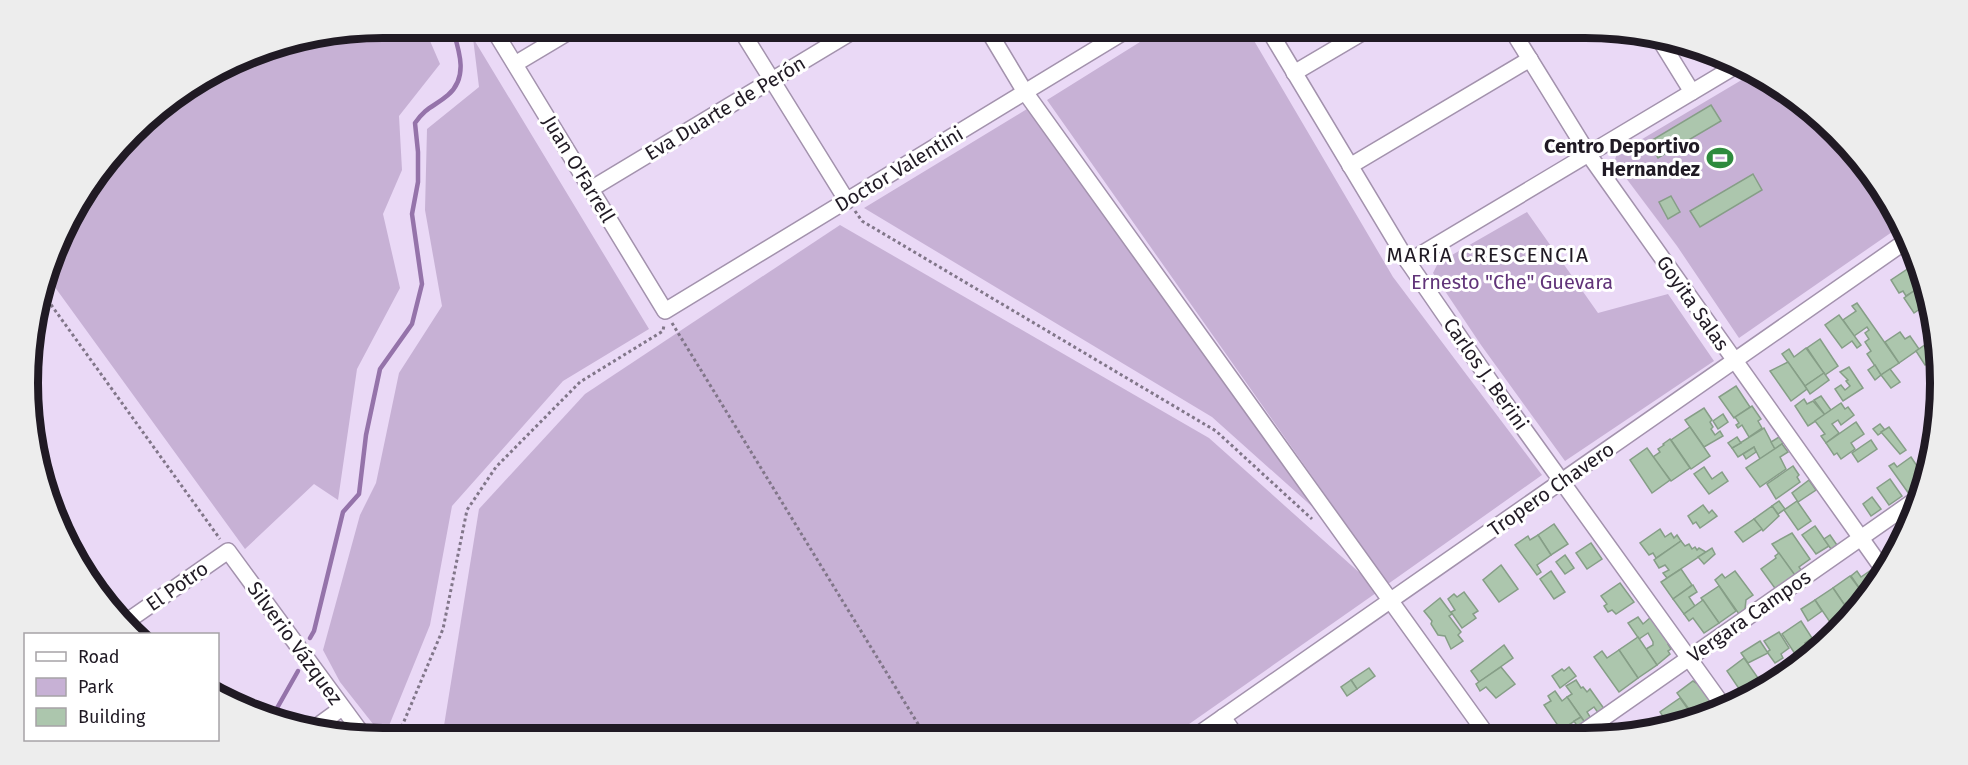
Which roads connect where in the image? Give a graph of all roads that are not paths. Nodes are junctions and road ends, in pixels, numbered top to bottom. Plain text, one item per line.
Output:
1 (499, 38) edge
2 (559, 38) edge
3 (747, 38) edge
4 (842, 38) edge
5 (993, 38) edge
6 (1114, 38) edge
7 (1273, 38) edge
8 (1353, 38) edge
9 (1517, 38) edge
10 (1664, 46) edge
11 (1530, 59) junction
12 (515, 64) junction
13 (1730, 69) edge
14 (1294, 73) junction
15 (772, 80) junction
16 (1025, 92) junction
17 (1692, 92) junction
18 (1588, 155) junction
19 (1350, 166) junction
20 (591, 189) junction
21 (847, 201) junction
22 (1901, 244) edge
23 (1408, 262) junction
24 (665, 311) joint
25 (1735, 362) junction
26 (1562, 480) junction
27 (1907, 505) edge
28 (1860, 539) junction
29 (228, 550) joint
30 (1879, 564) edge
31 (1390, 600) junction
32 (131, 618) edge
33 (1689, 658) junction
34 (1719, 700) edge
35 (342, 708) junction
36 (1223, 717) junction
37 (322, 722) edge
38 (357, 727) edge
39 (1207, 728) edge
40 (1231, 728) edge
41 (1481, 728) edge
42 (1589, 728) edge

1 - 12 street, Juan O'Farrell
2 - 12 street
3 - 15 street
4 - 15 street, Eva Duarte de Perón
5 - 16 street
6 - 16 street, Doctor Valentini
7 - 14 street, Carlos J. Berini
8 - 14 street
9 - 11 street, Goyita Salas
10 - 17 street
11 - 18 street, Goyita Salas
11 - 19 street
12 - 20 street, Juan O'Farrell
13 - 17 street
14 - 19 street, Carlos J. Berini
15 - 20 street, Eva Duarte de Perón
15 - 21 street
16 - 21 street, Doctor Valentini
16 - 31 street
17 - 18 street
18 - 23 street
18 - 25 street, Goyita Salas
19 - 23 street, Carlos J. Berini
20 - 24 street, Juan O'Farrell
21 - 24 street, Doctor Valentini
22 - 25 street, Tropero Chavero
23 - 26 street, Carlos J. Berini
25 - 26 street, Tropero Chavero
25 - 28 street, Goyita Salas
26 - 31 street, Tropero Chavero
26 - 33 street, Carlos J. Berini
27 - 28 street, Vergara Campos
28 - 30 street, Goyita Salas
28 - 33 street, Vergara Campos
29 - 32 street, El Potro
29 - 35 street, Silverio Vázquez
31 - 36 street, Tropero Chavero
31 - 41 street
33 - 34 street, Carlos J. Berini
33 - 42 street, Vergara Campos
35 - 37 street
35 - 38 street, Silverio Vázquez
36 - 39 street, Tropero Chavero
36 - 40 street

